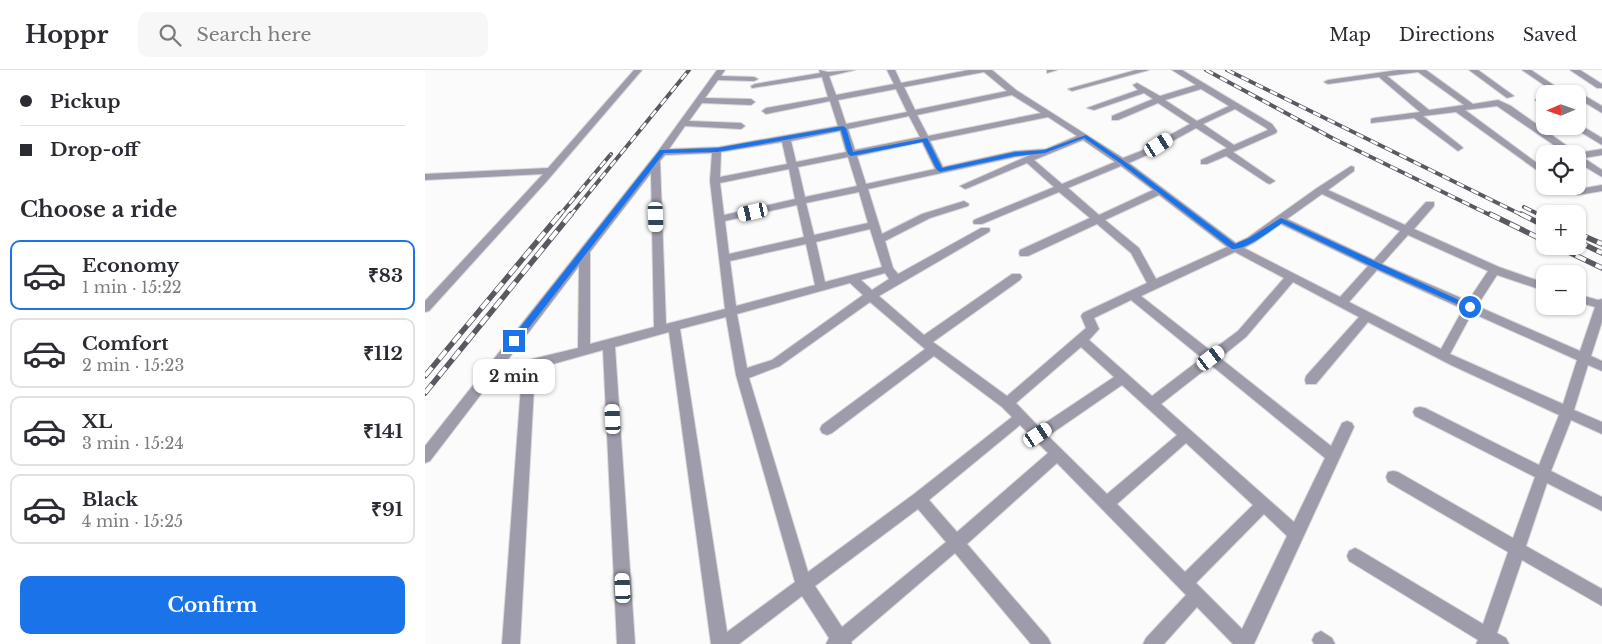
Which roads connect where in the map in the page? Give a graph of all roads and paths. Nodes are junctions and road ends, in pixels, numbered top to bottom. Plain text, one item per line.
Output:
1 (639, 70) edge
2 (851, 70) edge
3 (891, 70) edge
4 (982, 70) edge
5 (987, 70) edge
6 (1145, 70) edge
7 (1176, 70) edge
8 (1416, 70) edge
9 (1421, 70) edge
10 (1473, 70) edge
11 (1525, 70) edge
12 (1575, 70) edge
13 (823, 72) edge
14 (1376, 73) edge
15 (718, 74) edge
16 (1328, 82) dead end
17 (1549, 85) edge
18 (898, 86) junction
19 (1202, 86) junction
20 (1600, 86) dead end
21 (1072, 89) dead end
22 (1013, 92) junction
23 (1510, 96) dead end
24 (833, 98) junction
25 (700, 100) junction
26 (1159, 100) junction
27 (1586, 100) edge
28 (751, 102) dead end
29 (1236, 106) junction
30 (1470, 106) junction
31 (1091, 108) dead end
32 (1458, 109) junction
33 (1602, 110) edge
34 (766, 111) dead end
35 (911, 112) junction
36 (1427, 113) junction
37 (1046, 114) junction
38 (1417, 115) junction
39 (1115, 118) dead end
40 (1374, 121) dead end
41 (683, 123) junction
42 (1196, 124) junction
43 (741, 126) dead end
44 (843, 128) junction
45 (1586, 132) edge
46 (1084, 136) junction
47 (786, 138) junction
48 (925, 139) junction
49 (1602, 142) edge
50 (1560, 145) edge
51 (1458, 148) dead end
52 (717, 150) junction
53 (1231, 151) junction
54 (1045, 152) junction
55 (1602, 152) edge
56 (851, 154) junction
57 (1586, 155) edge
58 (658, 156) junction
59 (1027, 159) junction
60 (1122, 162) junction
61 (1204, 162) dead end
62 (1586, 162) edge
63 (793, 165) junction
64 (1536, 166) edge
65 (1351, 169) dead end
66 (940, 170) junction
67 (551, 171) junction
68 (1602, 174) edge
69 (425, 178) edge
70 (543, 180) junction
71 (715, 181) junction
72 (1270, 181) dead end
73 (425, 184) edge
74 (965, 186) dead end
75 (1061, 187) junction
76 (862, 188) junction
77 (1602, 188) edge
78 (1320, 190) junction
79 (1159, 191) junction
80 (1586, 191) edge
81 (801, 201) junction
82 (963, 204) dead end
83 (1430, 204) dead end
84 (1099, 218) junction
85 (720, 219) junction
86 (1281, 220) junction
87 (874, 225) junction
88 (1407, 230) junction
89 (811, 240) junction
90 (879, 240) junction
91 (1234, 247) junction
92 (585, 250) junction
93 (1024, 253) dead end
94 (725, 260) junction
95 (1375, 265) junction
96 (888, 269) junction
97 (1495, 270) junction
98 (1292, 276) junction
99 (1016, 277) dead end
100 (852, 279) junction
101 (897, 280) junction
102 (1154, 284) junction
103 (1536, 284) edge
104 (821, 287) junction
105 (1132, 295) junction
106 (870, 296) junction
107 (1586, 300) edge
108 (1341, 303) junction
109 (1602, 304) edge
110 (1470, 307) junction
111 (425, 308) edge
112 (731, 311) junction
113 (1367, 316) junction
114 (667, 328) junction
115 (1597, 330) edge
116 (1081, 340) junction
117 (609, 344) junction
118 (929, 345) junction
119 (584, 350) junction
120 (1443, 356) junction
121 (1583, 357) junction
122 (1211, 358) junction
123 (529, 365) junction
124 (1602, 366) edge
125 (490, 371) junction
126 (742, 375) junction
127 (1122, 378) junction
128 (1311, 380) dead end
129 (1007, 403) junction
130 (1152, 404) junction
131 (1420, 412) dead end
132 (1567, 412) junction
133 (1021, 418) junction
134 (1347, 427) dead end
135 (1602, 428) edge
136 (827, 429) dead end
137 (1038, 435) junction
138 (1185, 435) junction
139 (1057, 454) junction
140 (1333, 456) junction
141 (425, 457) edge
142 (1543, 474) junction
143 (1393, 478) dead end
144 (919, 499) junction
145 (1106, 504) junction
146 (1263, 504) junction
147 (1602, 504) edge
148 (1296, 534) junction
149 (956, 543) junction
150 (1517, 549) junction
151 (1355, 556) dead end
152 (804, 584) junction
153 (1184, 584) junction
154 (1196, 596) junction
155 (1602, 598) edge
156 (1491, 641) edge
157 (840, 642) edge
158 (1245, 643) edge
159 (511, 644) edge
160 (626, 644) edge
161 (720, 644) edge
162 (725, 644) edge
163 (1042, 644) edge
164 (1152, 644) edge

1 - 67 street
2 - 13 street
3 - 18 street
4 - 18 street
5 - 22 street
6 - 21 street
7 - 19 street
8 - 14 street
9 - 30 street
10 - 23 street
11 - 17 street
12 - 20 street
13 - 15 street
13 - 24 street
14 - 16 street
14 - 36 street
15 - 25 street
18 - 24 street
18 - 35 street
19 - 26 street
19 - 29 street
22 - 35 street
22 - 37 street
24 - 34 street
24 - 44 street
25 - 28 street
25 - 41 street
26 - 31 street
26 - 39 street
26 - 42 street
27 - 33 street
29 - 42 street
29 - 53 street
30 - 32 street
30 - 50 street
32 - 36 street
32 - 64 street
35 - 44 street
35 - 48 street
36 - 38 street
37 - 46 street
37 - 48 street
38 - 40 street
38 - 51 street
41 - 43 street
41 - 58 street
42 - 53 street
42 - 60 street
44 - 47 street
44 - 56 street
45 - 49 street
46 - 54 street
46 - 60 street
47 - 52 street
47 - 63 street
48 - 56 street
48 - 66 street
52 - 58 street
52 - 71 street
53 - 61 street
53 - 72 street
54 - 59 street
54 - 66 street
55 - 57 street
56 - 63 street
56 - 76 street
58 - 92 street
58 - 114 street
59 - 74 street
59 - 75 street
60 - 75 street
60 - 79 street
62 - 68 street
63 - 71 street
63 - 81 street
65 - 78 street
66 - 76 street
67 - 69 street
67 - 70 street
70 - 73 street
70 - 111 street
71 - 85 street
75 - 84 street
75 - 101 street
76 - 81 street
76 - 87 street
77 - 80 street
78 - 86 street
78 - 88 street
79 - 84 street
79 - 91 street
81 - 85 street
81 - 89 street
82 - 90 street
83 - 88 street
84 - 93 street
84 - 102 street
85 - 94 street
86 - 91 street
86 - 95 street
87 - 89 street
87 - 90 street
88 - 95 street
88 - 97 street
89 - 94 street
89 - 104 street
90 - 96 street
91 - 98 street
91 - 102 street
92 - 119 street
92 - 125 street
94 - 112 street
95 - 108 street
95 - 110 street
96 - 100 street
96 - 101 street
97 - 103 street
97 - 110 street
98 - 108 street
98 - 122 street
99 - 118 street
100 - 104 street
100 - 106 street
101 - 106 street
102 - 105 street
104 - 112 street
105 - 116 street
105 - 122 street
106 - 118 street
106 - 126 street
107 - 109 street
108 - 113 street
109 - 115 street
110 - 120 street
110 - 121 street
112 - 114 street
112 - 126 street
113 - 120 street
113 - 128 street
114 - 117 street
114 - 161 street
115 - 121 street
116 - 127 street
116 - 129 street
117 - 119 street
117 - 160 street
118 - 129 street
118 - 136 street
119 - 123 street
120 - 132 street
121 - 124 street
121 - 132 street
122 - 130 street
122 - 140 street
123 - 125 street
123 - 159 street
125 - 141 street
126 - 152 street
127 - 130 street
127 - 137 street
129 - 133 street
130 - 138 street
131 - 142 street
132 - 135 street
132 - 142 street
133 - 137 street
133 - 144 street
134 - 140 street
137 - 139 street
138 - 145 street
138 - 146 street
139 - 145 street
139 - 149 street
140 - 148 street
142 - 147 street
142 - 150 street
143 - 150 street
144 - 149 street
144 - 152 street
145 - 153 street
146 - 148 street
146 - 153 street
148 - 158 street
149 - 157 street
149 - 163 street
150 - 155 street
150 - 156 street
151 - 156 street
152 - 157 street
152 - 162 street
153 - 154 street
154 - 158 street
154 - 164 street

